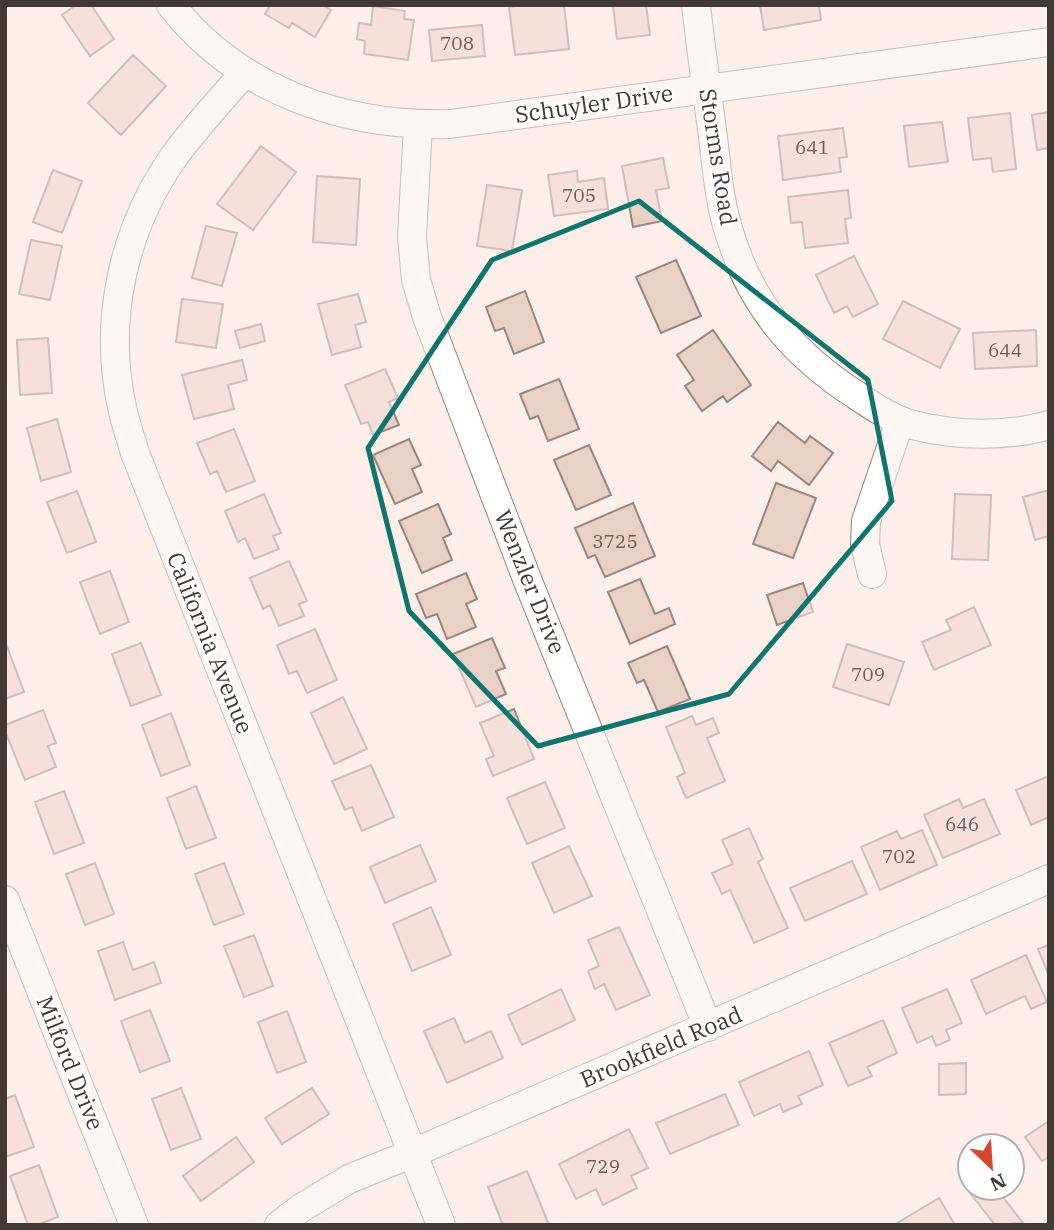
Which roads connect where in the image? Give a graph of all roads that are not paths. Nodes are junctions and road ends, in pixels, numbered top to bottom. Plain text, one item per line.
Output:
1 (172, 5) edge
2 (696, 5) edge
3 (1049, 42) edge
4 (245, 72) junction
5 (706, 89) junction
6 (418, 125) junction
7 (900, 421) junction
8 (1049, 425) edge
9 (872, 574) dead end
10 (1049, 879) edge
11 (5, 900) edge
12 (708, 1027) junction
13 (413, 1153) junction
14 (134, 1225) edge
15 (279, 1225) edge
16 (441, 1225) edge

1 - 4 street, Schuyler Drive
2 - 5 street, Storms Road
3 - 5 street, Schuyler Drive
4 - 6 street, Schuyler Drive
4 - 13 street, California Avenue
5 - 6 street, Schuyler Drive
5 - 7 street, Storms Road
6 - 12 street, Wenzler Drive
7 - 8 street, Storms Road
7 - 9 street
10 - 12 street, Brookfield Road
11 - 14 street, Milford Drive
12 - 13 street, Brookfield Road
13 - 15 street, Brookfield Road
13 - 16 street, California Avenue

